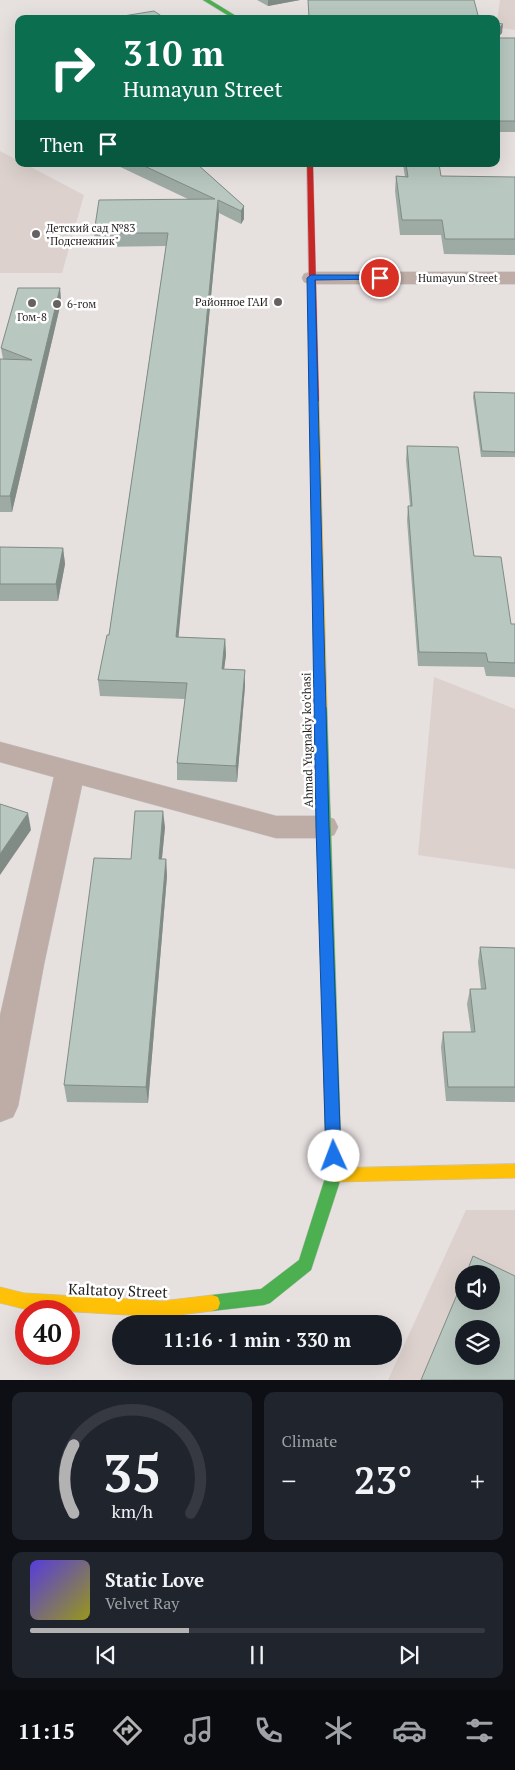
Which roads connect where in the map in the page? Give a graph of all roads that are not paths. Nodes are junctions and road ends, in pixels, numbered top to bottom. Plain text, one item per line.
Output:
1 (206, 0) edge
2 (231, 15) edge
3 (310, 167) edge
4 (311, 278) junction
5 (515, 278) edge
6 (0, 752) edge
7 (70, 772) junction
8 (323, 827) junction
9 (0, 1106) edge
10 (515, 1171) edge
11 (334, 1175) junction
12 (0, 1295) edge
13 (264, 1296) joint

1 - 2 street
3 - 4 street, Ahmad Yugnakiy ko'chasi
4 - 5 street, Humayun Street
4 - 8 street, Ahmad Yugnakiy ko'chasi
6 - 7 street
7 - 8 street
7 - 9 street
8 - 11 street, Ahmad Yugnakiy ko'chasi
10 - 11 street
11 - 13 street, Ahmad Yugnakiy ko'chasi
12 - 13 street, Kaltatoy Street

